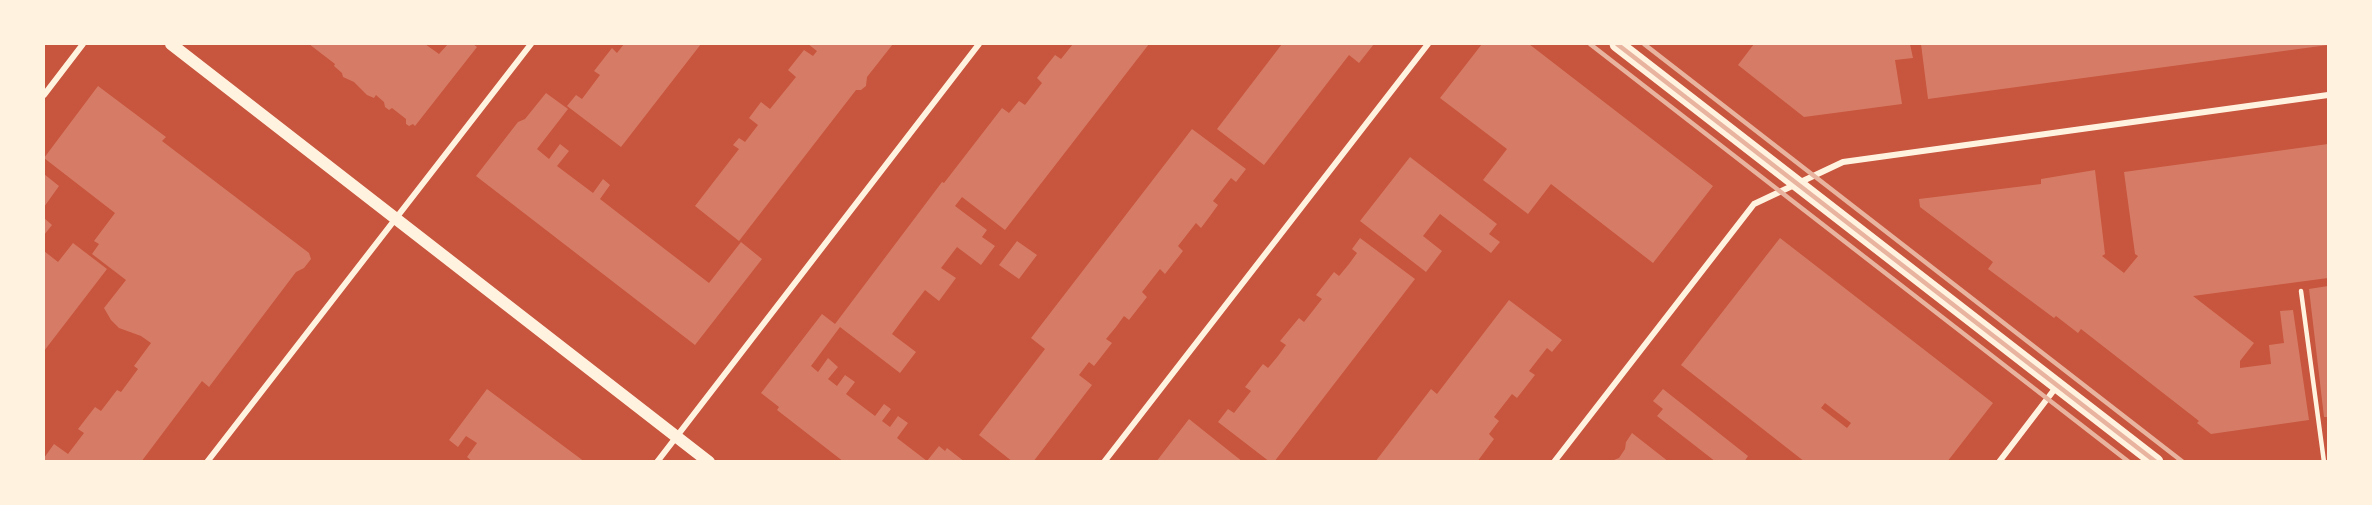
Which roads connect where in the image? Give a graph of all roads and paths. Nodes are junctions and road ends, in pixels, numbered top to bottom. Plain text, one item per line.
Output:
1 (83, 44) edge
2 (171, 44) edge
3 (531, 44) edge
4 (979, 44) edge
5 (1428, 44) edge
6 (1617, 44) edge
7 (44, 95) edge
8 (2328, 95) edge
9 (1797, 183) junction
10 (396, 218) junction
11 (2301, 291) dead end
12 (2058, 385) junction
13 (677, 436) junction
14 (207, 462) edge
15 (657, 462) edge
16 (709, 462) edge
17 (1104, 462) edge
18 (1554, 462) edge
19 (1999, 462) edge
20 (2156, 462) edge
21 (2324, 462) edge

1 - 7 street
2 - 10 main road
3 - 10 street
4 - 13 street
5 - 17 street
6 - 9 main road
8 - 9 street
9 - 12 main road
9 - 18 street
10 - 13 main road
10 - 14 street
11 - 21 lane
12 - 19 street
12 - 20 main road
13 - 15 street
13 - 16 main road

